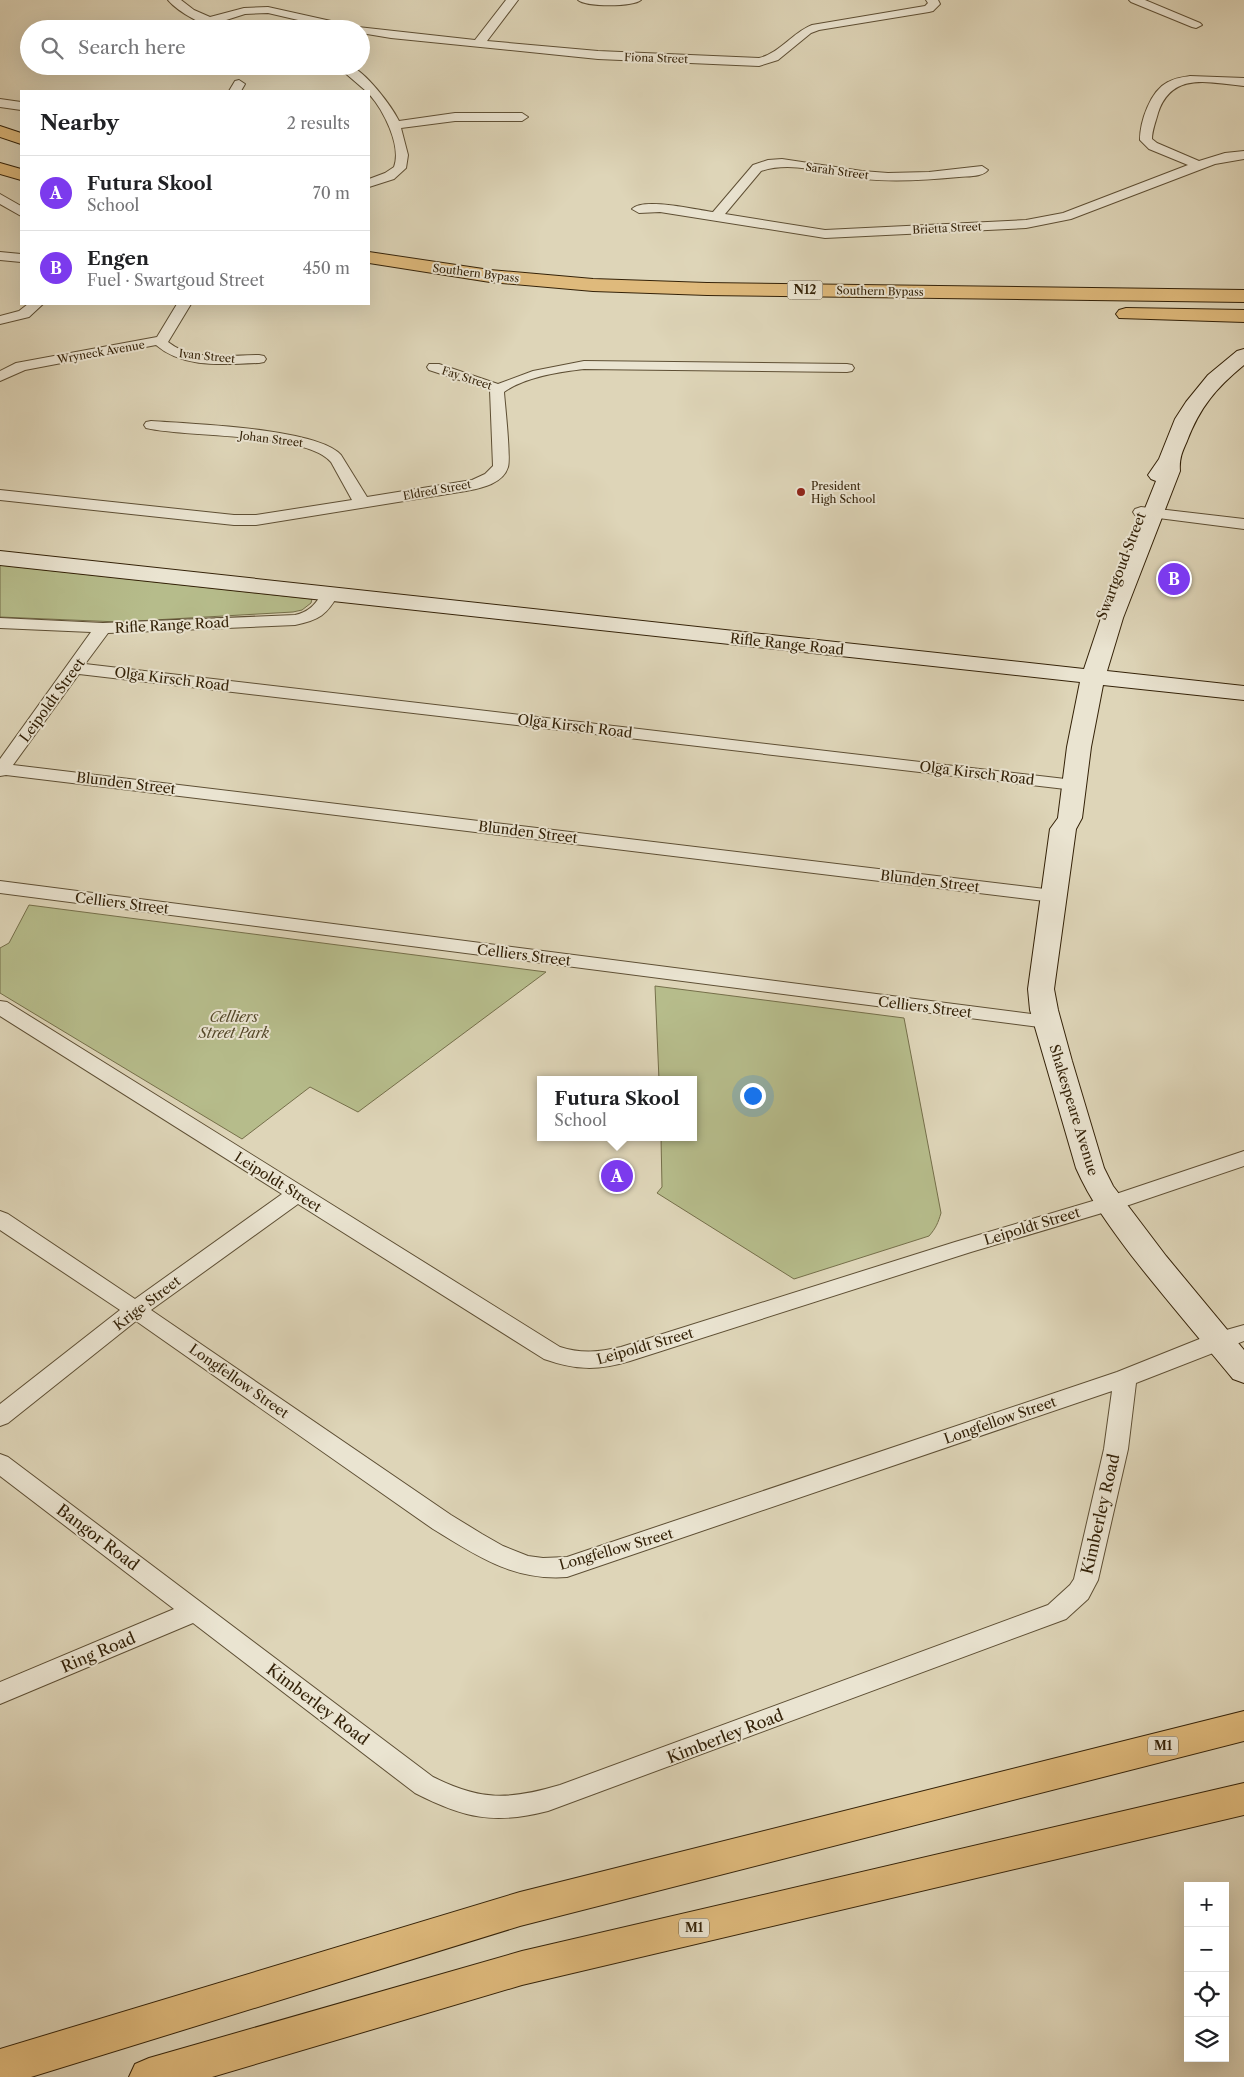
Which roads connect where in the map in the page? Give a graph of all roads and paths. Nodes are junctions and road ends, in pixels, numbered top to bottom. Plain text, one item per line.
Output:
1 (174, 0) edge
2 (512, 0) edge
3 (584, 0) edge
4 (635, 0) edge
5 (932, 0) edge
6 (1135, 0) edge
7 (207, 20) edge
8 (212, 20) edge
9 (313, 20) edge
10 (1196, 25) dead end
11 (370, 32) edge
12 (478, 44) junction
13 (353, 75) edge
14 (1244, 82) edge
15 (370, 90) edge
16 (370, 90) edge
17 (0, 103) edge
18 (20, 106) edge
19 (522, 117) dead end
20 (393, 126) junction
21 (0, 131) edge
22 (20, 139) edge
23 (1244, 155) edge
24 (1198, 165) junction
25 (0, 168) edge
26 (982, 170) dead end
27 (20, 175) edge
28 (0, 182) edge
29 (370, 183) edge
30 (20, 188) edge
31 (0, 198) edge
32 (639, 209) dead end
33 (20, 211) edge
34 (716, 217) junction
35 (370, 250) edge
36 (0, 256) edge
37 (370, 257) edge
38 (20, 258) edge
39 (490, 276) junction
40 (468, 291) dead end
41 (1244, 296) edge
42 (628, 304) dead end
43 (35, 305) edge
44 (183, 305) edge
45 (655, 305) dead end
46 (838, 309) dead end
47 (1106, 313) dead end
48 (1244, 316) edge
49 (0, 320) edge
50 (159, 341) junction
51 (1244, 355) edge
52 (259, 359) dead end
53 (434, 367) dead end
54 (847, 368) dead end
55 (0, 377) edge
56 (500, 389) junction
57 (151, 425) dead end
58 (0, 495) edge
59 (362, 503) junction
60 (1147, 512) junction
61 (1244, 524) edge
62 (0, 558) edge
63 (331, 593) junction
64 (0, 622) edge
65 (103, 628) junction
66 (75, 668) junction
67 (1086, 676) junction
68 (1244, 693) edge
69 (1, 770) edge
70 (1068, 784) junction
71 (0, 887) edge
72 (1053, 896) junction
73 (0, 1007) edge
74 (1047, 1022) junction
75 (1244, 1158) edge
76 (297, 1194) junction
77 (1108, 1203) junction
78 (0, 1219) edge
79 (135, 1310) junction
80 (1232, 1337) edge
81 (1244, 1371) edge
82 (1124, 1378) junction
83 (0, 1417) edge
84 (0, 1463) edge
85 (196, 1611) junction
86 (0, 1692) edge
87 (1244, 1726) edge
88 (1244, 1799) edge
89 (0, 2068) edge
90 (150, 2077) edge

1 - 7 street
2 - 12 street
3 - 4 street
5 - 12 street, Fiona Street
6 - 10 street
8 - 9 street
11 - 12 street, Fiona Street
13 - 15 street
14 - 24 street
16 - 20 street
17 - 18 street
19 - 20 street
20 - 29 street
21 - 22 highway
23 - 24 street, Brietta Street
24 - 34 street, Brietta Street
25 - 27 highway
26 - 34 street, Sarah Street
28 - 30 highway
31 - 33 street
32 - 34 street, Brietta Street
35 - 39 highway
36 - 38 street
37 - 39 highway, Southern Bypass / N12
39 - 41 highway, Southern Bypass / N12
40 - 42 highway, Southern Bypass
43 - 49 street
44 - 50 street, Wryneck Avenue
45 - 46 highway, Southern Bypass / N12
47 - 48 highway
50 - 52 street, Ivan Street
50 - 55 street, Wryneck Avenue
51 - 60 street, Swartgoud Street
53 - 56 street, Fay Street
54 - 56 street
56 - 59 street, Eldred Street
57 - 59 street, Johan Street
58 - 59 street, Eldred Street
60 - 61 street
60 - 67 street, Swartgoud Street
62 - 63 street, Rifle Range Road
63 - 65 street, Rifle Range Road
63 - 67 street, Rifle Range Road
64 - 65 street, Rifle Range Road
65 - 66 street, Leipoldt Street
66 - 69 street, Leipoldt Street
66 - 70 street, Olga Kirsch Road
67 - 68 street, Rifle Range Road
67 - 70 street, Shakespeare Avenue
69 - 72 street, Blunden Street
70 - 72 street, Shakespeare Avenue
71 - 74 street, Celliers Street
72 - 74 street, Shakespeare Avenue
73 - 76 street, Leipoldt Street
74 - 77 street, Shakespeare Avenue
75 - 77 street, Leipoldt Street
76 - 77 street, Leipoldt Street
76 - 79 street, Krige Street
77 - 80 street, Shakespeare Avenue
78 - 79 street, Longfellow Street
79 - 82 street, Longfellow Street
79 - 83 street, Krige Street
80 - 81 street, Shakespeare Avenue
80 - 82 street, Longfellow Street
82 - 85 street, Kimberley Road
84 - 85 street, Bangor Road
85 - 86 street, Ring Road
87 - 89 highway, M1
88 - 90 highway, M1

